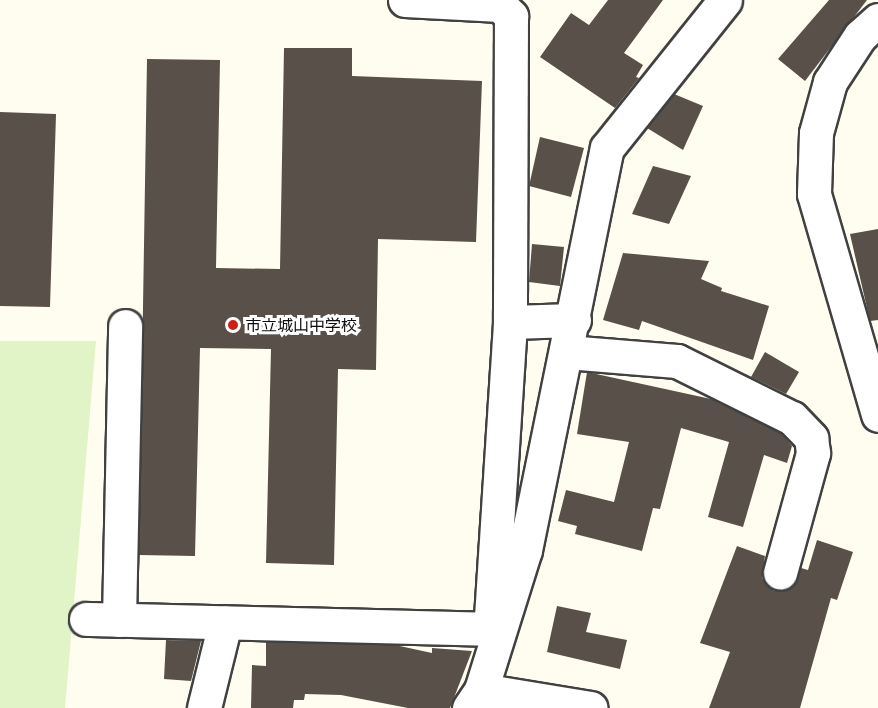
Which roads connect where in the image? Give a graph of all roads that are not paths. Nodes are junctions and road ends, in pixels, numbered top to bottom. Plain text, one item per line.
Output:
1 (405, 0) edge
2 (725, 0) edge
3 (878, 20) edge
4 (574, 320) junction
5 (510, 322) junction
6 (125, 326) dead end
7 (567, 352) junction
8 (870, 367) edge
9 (878, 415) edge
10 (780, 573) dead end
11 (86, 619) dead end
12 (118, 620) junction
13 (225, 622) junction
14 (490, 629) junction
15 (478, 702) edge
16 (204, 708) edge
17 (591, 708) edge

1 - 5 street
2 - 4 street
3 - 8 street
4 - 5 street
4 - 7 street
5 - 14 street
6 - 12 street
7 - 10 street
7 - 15 street
8 - 9 street
11 - 12 street
12 - 13 street
13 - 14 street
13 - 16 street
14 - 15 street
15 - 17 street

